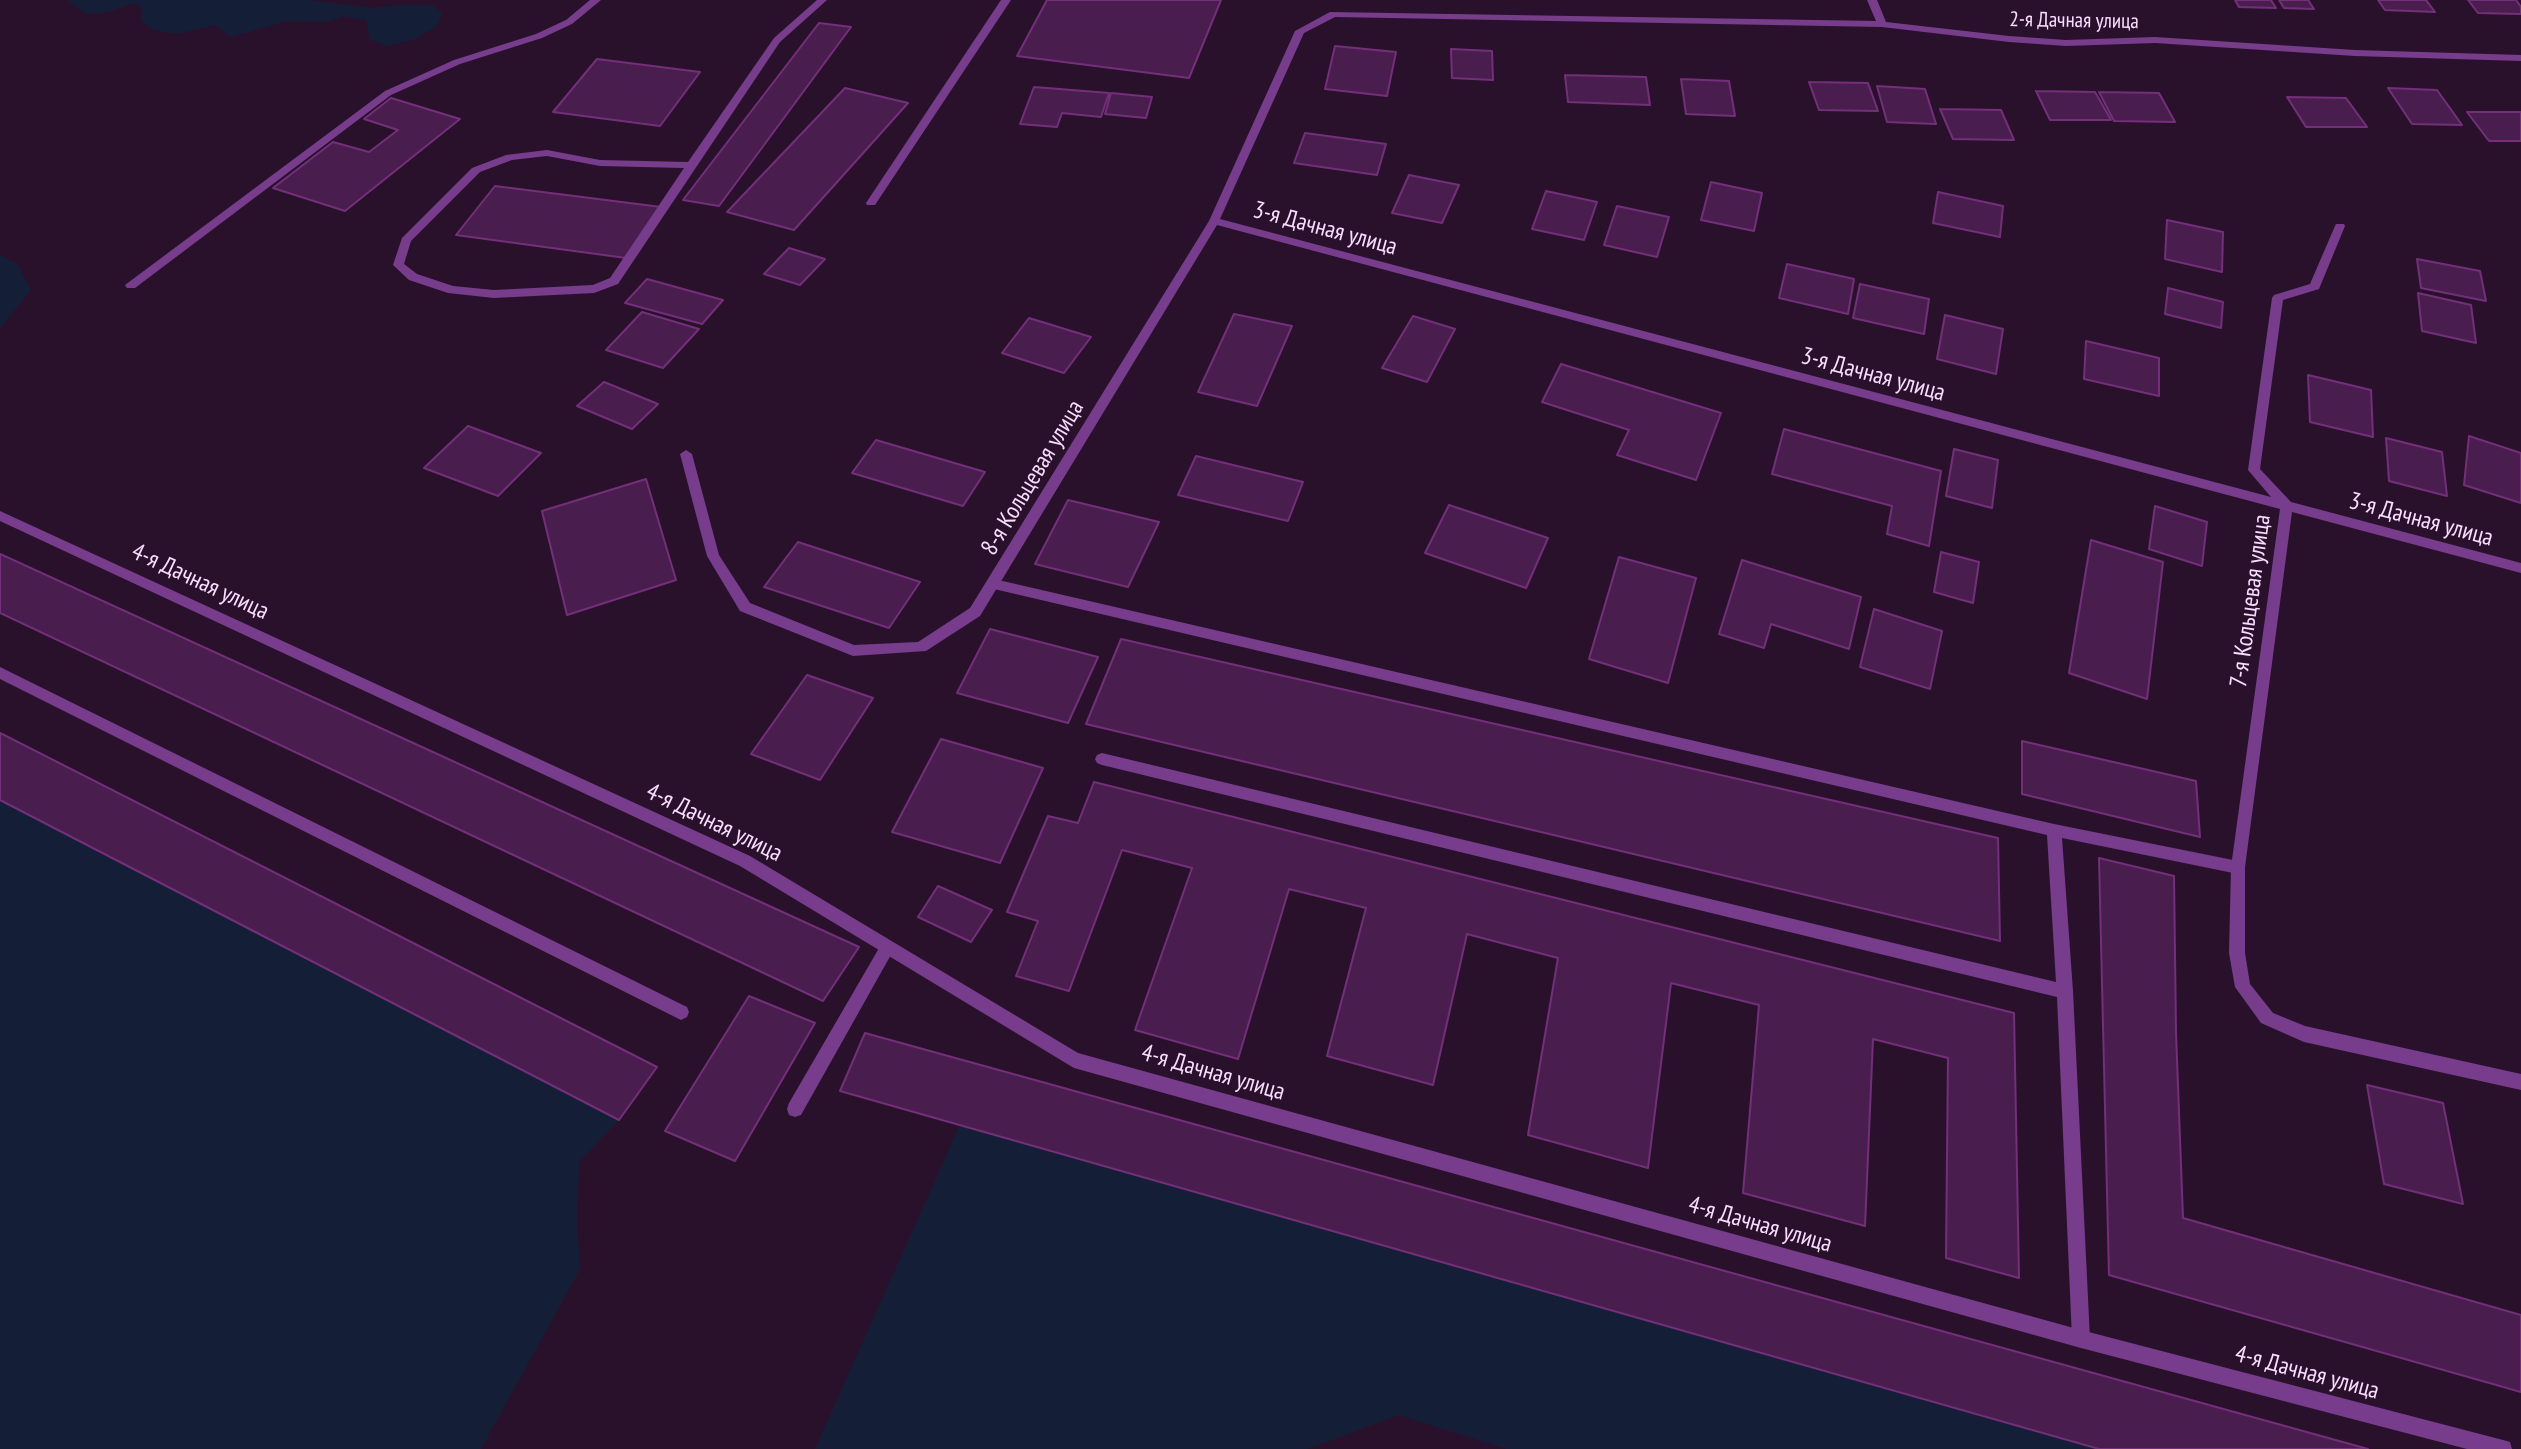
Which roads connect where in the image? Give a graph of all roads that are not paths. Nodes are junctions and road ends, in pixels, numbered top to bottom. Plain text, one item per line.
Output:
1 (596, 0) edge
2 (822, 0) edge
3 (1006, 0) edge
4 (1872, 0) edge
5 (1333, 14) joint
6 (1882, 24) junction
7 (2521, 58) edge
8 (691, 165) junction
9 (871, 203) dead end
10 (1214, 221) junction
11 (2340, 226) dead end
12 (131, 285) dead end
13 (686, 454) dead end
14 (2287, 506) junction
15 (0, 516) edge
16 (2521, 568) edge
17 (994, 584) junction
18 (0, 673) edge
19 (1102, 759) dead end
20 (2054, 830) junction
21 (2238, 867) junction
22 (887, 948) junction
23 (2065, 991) junction
24 (681, 1012) dead end
25 (2521, 1082) edge
26 (795, 1109) dead end
27 (2081, 1339) junction
28 (2503, 1449) edge

1 - 12 street
2 - 8 street
3 - 9 street
4 - 6 street
5 - 6 street, 2-я Дачная улица
5 - 10 street, 8-я Кольцевая улица
6 - 7 street, 2-я Дачная улица
8 - 8 street
10 - 14 street, 3-я Дачная улица
10 - 17 street, 8-я Кольцевая улица
11 - 14 street, 7-я Кольцевая улица
13 - 17 street, 8-я Кольцевая улица
14 - 16 street, 3-я Дачная улица
14 - 21 street, 7-я Кольцевая улица
15 - 22 street, 4-я Дачная улица
17 - 20 street
18 - 24 street
19 - 23 street
20 - 21 street
20 - 23 street
21 - 25 street, 7-я Кольцевая улица
22 - 26 street
22 - 27 street, 4-я Дачная улица
23 - 27 street
27 - 28 street, 4-я Дачная улица

